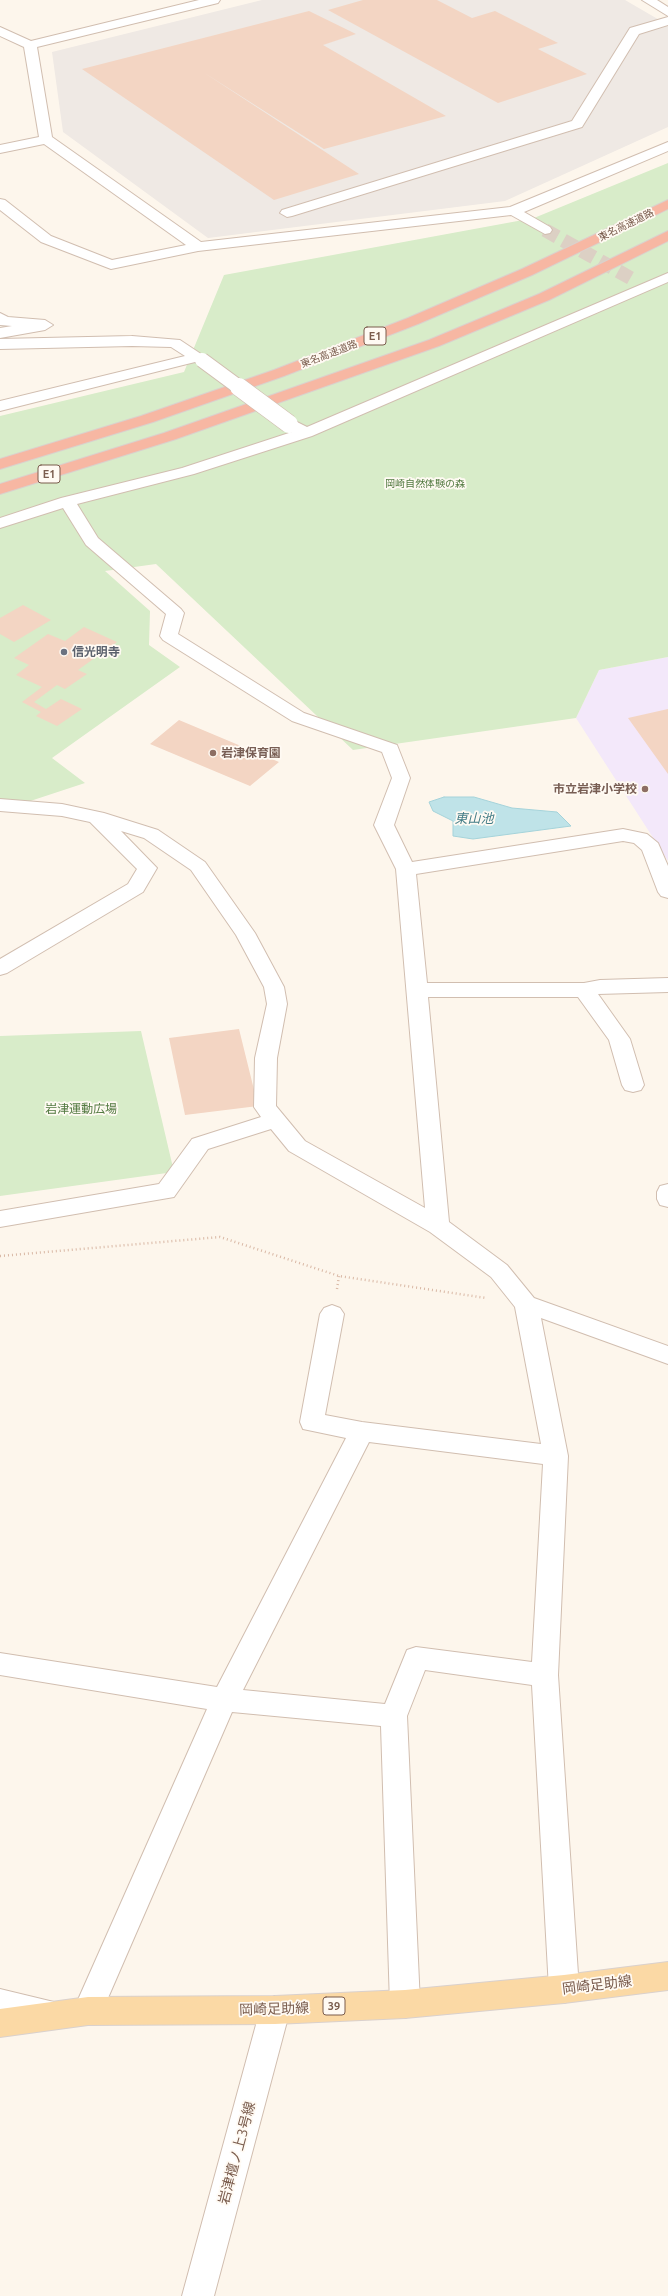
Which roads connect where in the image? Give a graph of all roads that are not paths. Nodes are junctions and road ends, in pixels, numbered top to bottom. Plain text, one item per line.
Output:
1 (214, 0) edge
2 (648, 0) edge
3 (668, 12) edge
4 (668, 21) edge
5 (0, 31) edge
6 (30, 45) junction
7 (46, 138) junction
8 (668, 146) edge
9 (0, 149) edge
10 (0, 203) edge
11 (668, 204) edge
12 (513, 211) junction
13 (287, 213) dead end
14 (545, 230) tunnel mouth
15 (668, 235) edge
16 (198, 247) junction
17 (668, 277) edge
18 (0, 317) edge
19 (0, 332) edge
20 (0, 344) edge
21 (200, 359) junction
22 (0, 406) edge
23 (306, 433) junction
24 (0, 464) edge
25 (0, 489) edge
26 (67, 501) junction
27 (0, 523) edge
28 (0, 806) edge
29 (96, 818) junction
30 (406, 870) junction
31 (668, 892) edge
32 (0, 968) edge
33 (668, 985) edge
34 (416, 990) junction
35 (584, 990) junction
36 (632, 1085) dead end
37 (276, 1120) junction
38 (668, 1192) edge
39 (668, 1199) edge
40 (0, 1218) edge
41 (438, 1226) junction
42 (526, 1304) junction
43 (332, 1314) dead end
44 (668, 1355) edge
45 (362, 1432) junction
46 (556, 1456) junction
47 (0, 1664) edge
48 (545, 1675) junction
49 (224, 1700) junction
50 (394, 1716) junction
51 (668, 1976) edge
52 (564, 1989) junction
53 (0, 2003) edge
54 (405, 2004) junction
55 (275, 2010) junction
56 (75, 2014) junction
57 (0, 2022) edge
58 (198, 2296) edge

1 - 6 street
2 - 3 street
4 - 13 street
5 - 6 street
6 - 7 street
7 - 9 street
7 - 16 street
8 - 12 street
10 - 16 street
11 - 24 highway, 東名高速道路 / E1
12 - 14 street
12 - 16 street
15 - 25 highway, E1
17 - 23 street
18 - 19 street
20 - 21 street
21 - 22 street
21 - 23 street, bridge
23 - 26 street
26 - 27 street
26 - 30 street
28 - 29 street
29 - 32 street
29 - 37 street
30 - 31 street
30 - 34 street
33 - 35 street
34 - 35 street
34 - 41 street
35 - 36 street
37 - 40 street
37 - 41 street
38 - 39 street
41 - 42 street
42 - 44 street
42 - 46 street
43 - 45 street
45 - 46 street
45 - 49 street
46 - 48 street
47 - 49 street
48 - 50 street
48 - 52 street
49 - 50 street
49 - 56 street
50 - 54 street
51 - 52 main road, 岡崎足助線 / 39
52 - 54 main road, 岡崎足助線 / 39
53 - 56 street
54 - 55 main road, 岡崎足助線 / 39
55 - 56 main road, 岡崎足助線 / 39
55 - 58 street, 岩津檀ノ上3号線
56 - 57 main road, 岡崎足助線 / 39

